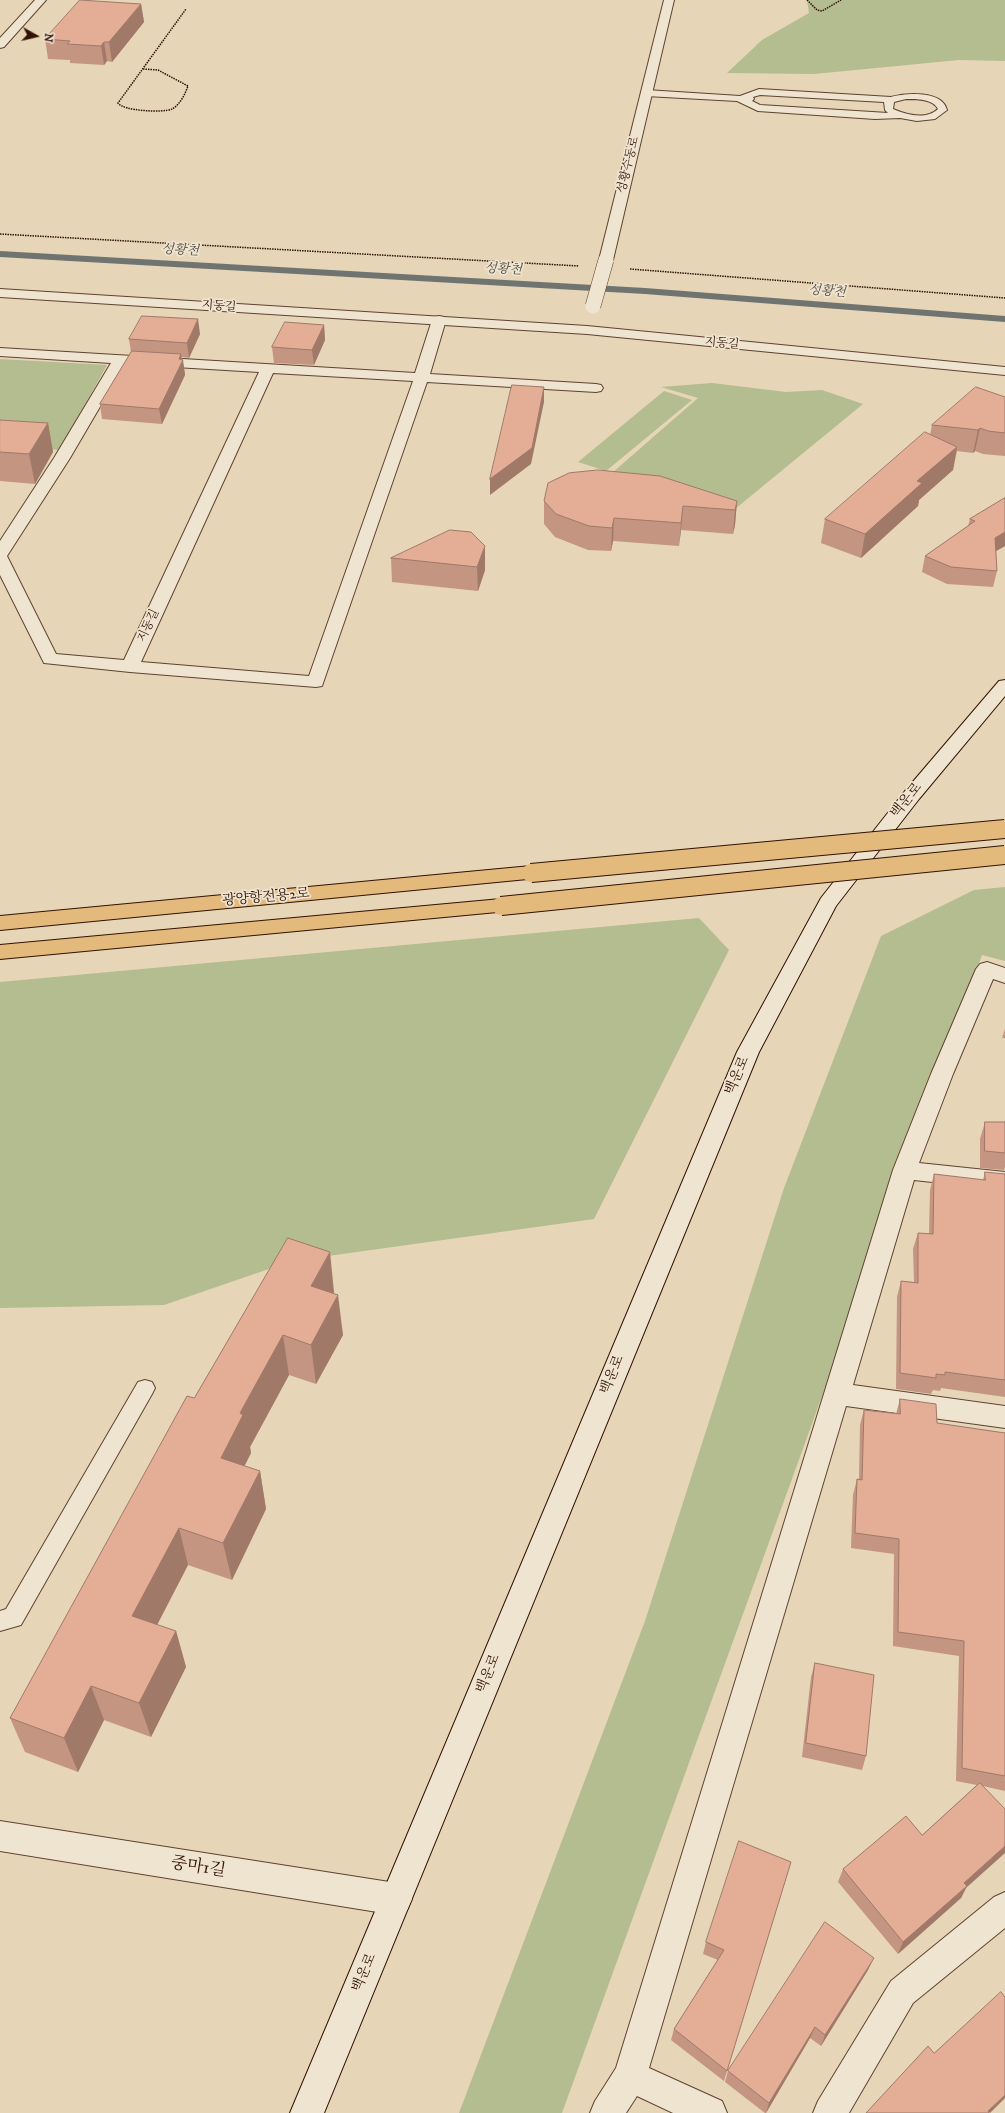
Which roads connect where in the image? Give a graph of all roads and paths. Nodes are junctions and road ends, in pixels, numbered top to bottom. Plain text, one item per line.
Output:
1 (41, 0) edge
2 (669, 0) edge
3 (807, 0) edge
4 (841, 0) edge
5 (186, 9) dead end
6 (0, 45) edge
7 (143, 69) junction
8 (646, 93) junction
9 (740, 99) junction
10 (891, 100) junction
11 (790, 102) dead end
12 (901, 115) junction
13 (0, 234) edge
14 (584, 266) dead end
15 (624, 269) dead end
16 (0, 293) edge
17 (1005, 298) edge
18 (439, 320) junction
19 (587, 330) junction
20 (0, 352) edge
21 (121, 359) junction
22 (268, 368) junction
23 (1005, 370) edge
24 (421, 378) junction
25 (596, 388) dead end
26 (0, 554) edge
27 (0, 558) edge
28 (130, 667) junction
29 (1005, 686) edge
30 (1005, 829) edge
31 (1005, 855) edge
32 (0, 923) edge
33 (0, 952) edge
34 (1005, 976) edge
35 (905, 1170) junction
36 (1005, 1181) edge
37 (145, 1388) dead end
38 (838, 1394) junction
39 (1005, 1417) edge
40 (0, 1621) edge
41 (0, 1836) edge
42 (396, 1899) junction
43 (1005, 1908) edge
44 (630, 2076) junction
45 (307, 2113) edge
46 (607, 2113) edge
47 (710, 2113) edge
48 (830, 2113) edge

1 - 6 street
2 - 8 street, 성황수동로
3 - 4 path
5 - 7 path
7 - 7 path
8 - 9 lane
8 - 19 street, 성황수동로, bridge
9 - 10 lane
9 - 11 lane
9 - 12 lane
10 - 12 lane
10 - 12 lane
13 - 14 path
15 - 17 path
16 - 18 street, 지동길
18 - 19 street, 지동길
18 - 24 street
19 - 23 street, 지동길
20 - 21 street
21 - 22 street
21 - 26 street
22 - 24 street
22 - 28 street, 지동길
24 - 25 street
24 - 28 street
27 - 28 street
29 - 42 street, 백운로
30 - 32 highway, 광양항전용2로, bridge
31 - 33 highway, 광양항전용2로, bridge
34 - 35 street
35 - 36 street
35 - 38 street
37 - 40 lane
38 - 39 street
38 - 44 street
41 - 42 street, 중마1길
42 - 45 street, 백운로
43 - 48 street
44 - 46 street
44 - 47 street

